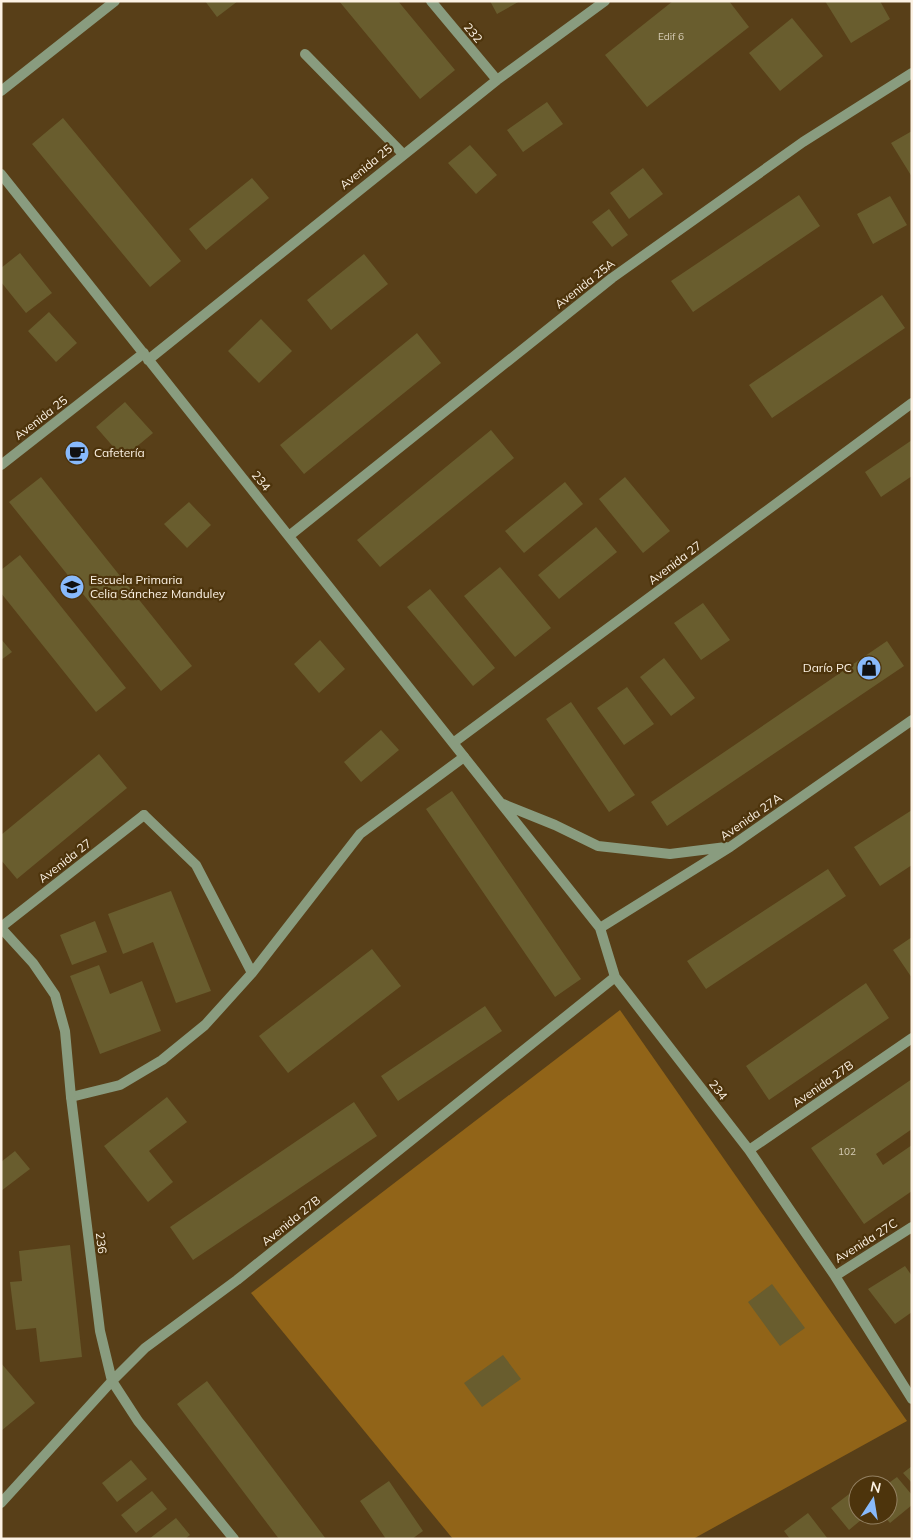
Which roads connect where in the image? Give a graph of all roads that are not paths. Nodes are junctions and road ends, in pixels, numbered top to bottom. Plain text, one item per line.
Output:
1 (115, 1) edge
2 (431, 1) edge
3 (605, 1) edge
4 (305, 54) dead end
5 (912, 73) edge
6 (496, 80) junction
7 (1, 91) edge
8 (403, 154) junction
9 (1, 174) edge
10 (146, 356) junction
11 (912, 403) edge
12 (1, 465) edge
13 (289, 536) junction
14 (912, 720) edge
15 (453, 743) junction
16 (464, 757) junction
17 (501, 803) junction
18 (730, 847) junction
19 (1, 928) edge
20 (600, 928) junction
21 (252, 973) junction
22 (615, 976) junction
23 (912, 1038) edge
24 (71, 1097) junction
25 (750, 1150) junction
26 (912, 1227) edge
27 (834, 1276) junction
28 (112, 1381) junction
29 (912, 1399) edge
30 (1, 1503) edge
31 (234, 1539) edge

1 - 7 street
2 - 6 street, 232
3 - 6 street, Avenida 25
4 - 8 street
5 - 13 street, Avenida 25A
6 - 8 street, Avenida 25
8 - 10 street, Avenida 25
9 - 10 street, 234
10 - 12 street, Avenida 25
10 - 13 street, 234
11 - 15 street, Avenida 27
13 - 15 street, 234
14 - 18 street, Avenida 27A
15 - 16 street, 234
16 - 17 street, 234
16 - 21 street
17 - 18 street, 234
17 - 20 street, 234
18 - 20 street, Avenida 27A
19 - 21 street, Avenida 27
19 - 24 street, 236
20 - 22 street, 234
21 - 24 street
22 - 25 street, 234
22 - 28 street, Avenida 27B
23 - 25 street, Avenida 27B
24 - 28 street, 236
25 - 27 street, 234
26 - 27 street, Avenida 27C
27 - 29 street, 234
28 - 30 street, Avenida 27B
28 - 31 street, 236

